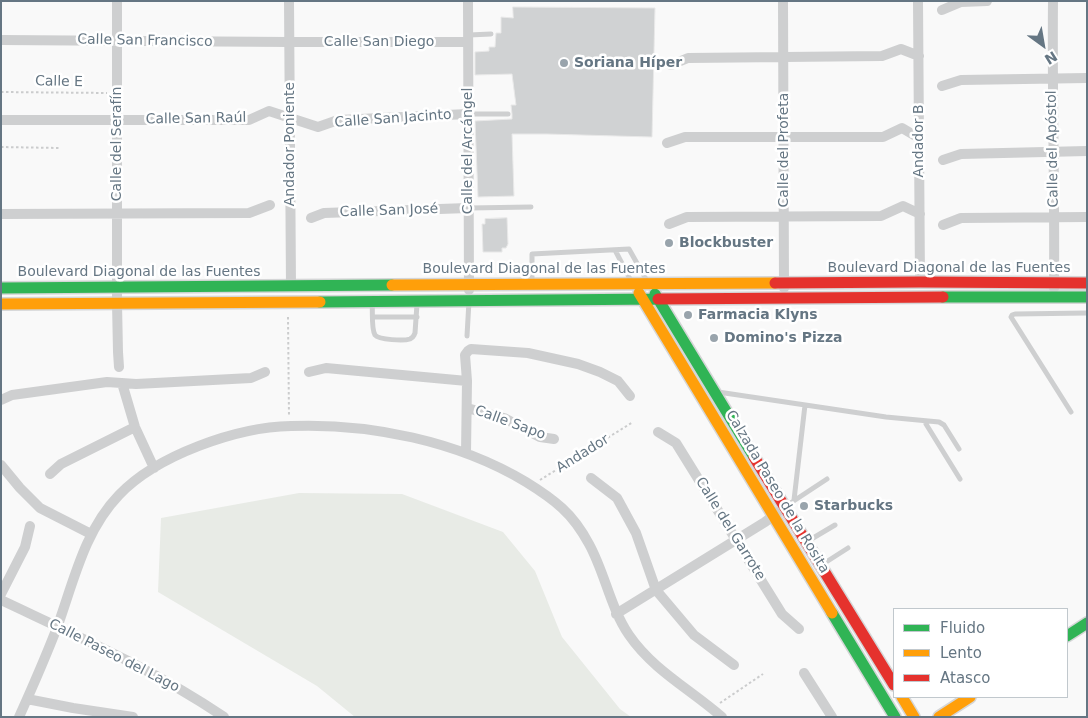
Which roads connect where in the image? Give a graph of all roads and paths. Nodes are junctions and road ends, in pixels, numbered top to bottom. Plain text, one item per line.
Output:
1 (117, 1) edge
2 (289, 1) edge
3 (468, 1) edge
4 (783, 1) edge
5 (918, 1) edge
6 (987, 1) edge
7 (1053, 1) edge
8 (942, 10) dead end
9 (491, 34) dead end
10 (468, 38) junction
11 (1, 40) edge
12 (117, 41) junction
13 (290, 42) junction
14 (919, 56) junction
15 (783, 58) junction
16 (671, 65) dead end
17 (1087, 78) edge
18 (1052, 79) junction
19 (942, 86) dead end
20 (1, 92) edge
21 (117, 93) junction
22 (468, 114) junction
23 (508, 114) dead end
24 (290, 118) junction
25 (1, 120) edge
26 (117, 120) junction
27 (784, 137) junction
28 (919, 138) junction
29 (667, 143) dead end
30 (1, 148) edge
31 (60, 148) dead end
32 (1087, 151) edge
33 (1054, 152) junction
34 (942, 160) dead end
35 (270, 204) dead end
36 (530, 207) dead end
37 (468, 208) junction
38 (117, 213) junction
39 (1, 214) edge
40 (920, 214) junction
41 (784, 216) junction
42 (1054, 217) junction
43 (1087, 217) edge
44 (311, 218) dead end
45 (668, 224) dead end
46 (943, 225) dead end
47 (615, 250) junction
48 (920, 282) junction
49 (784, 283) junction
50 (1054, 283) junction
51 (1087, 283) edge
52 (532, 284) junction
53 (633, 284) junction
54 (649, 284) junction
55 (469, 285) junction
56 (291, 286) junction
57 (1, 288) edge
58 (117, 288) junction
59 (1054, 297) junction
60 (1087, 297) edge
61 (784, 298) junction
62 (642, 299) junction
63 (658, 299) junction
64 (372, 301) junction
65 (418, 301) junction
66 (469, 301) junction
67 (117, 303) junction
68 (1, 304) edge
69 (1087, 313) edge
70 (288, 317) dead end
71 (373, 317) junction
72 (416, 317) junction
73 (467, 336) dead end
74 (119, 367) dead end
75 (265, 372) dead end
76 (309, 372) dead end
77 (467, 381) junction
78 (122, 383) junction
79 (715, 392) junction
80 (630, 396) dead end
81 (1, 400) edge
82 (806, 405) junction
83 (467, 408) junction
84 (1071, 412) dead end
85 (634, 422) dead end
86 (926, 424) dead end
87 (289, 426) junction
88 (134, 427) junction
89 (658, 432) dead end
90 (554, 439) dead end
91 (959, 449) dead end
92 (466, 453) junction
93 (1, 465) edge
94 (154, 468) junction
95 (50, 474) dead end
96 (591, 478) dead end
97 (827, 479) dead end
98 (960, 479) dead end
99 (532, 485) junction
100 (794, 500) junction
101 (784, 507) junction
102 (773, 515) junction
103 (834, 525) dead end
104 (30, 526) dead end
105 (91, 534) junction
106 (736, 540) junction
107 (806, 542) junction
108 (848, 548) dead end
109 (820, 566) junction
110 (656, 590) junction
111 (1, 594) edge
112 (1, 600) edge
113 (616, 614) junction
114 (1087, 623) edge
115 (57, 627) junction
116 (799, 629) dead end
117 (1068, 635) edge
118 (734, 665) dead end
119 (804, 673) dead end
120 (763, 674) dead end
121 (893, 683) edge
122 (903, 698) edge
123 (968, 698) edge
124 (27, 699) junction
125 (712, 708) junction
126 (19, 717) edge
127 (133, 717) edge
128 (224, 717) edge
129 (722, 717) edge
130 (832, 717) edge
131 (895, 717) edge
132 (914, 717) edge
133 (939, 717) edge

1 - 12 street, Calle del Serafín
2 - 13 street, Andador Poniente
3 - 10 street, Calle del Arcángel
4 - 15 street, Calle del Profeta
5 - 14 street, Andador B
6 - 8 street
7 - 18 street, Calle del Apóstol
9 - 10 lane
10 - 13 street, Calle San Diego
10 - 22 street, Calle del Arcángel
11 - 12 street, Calle San Francisco
12 - 13 street, Calle San Francisco
12 - 21 street, Calle del Serafín
13 - 24 street, Andador Poniente
14 - 15 street
14 - 28 street, Andador B
15 - 16 street
15 - 27 street, Calle del Profeta
17 - 18 street
18 - 19 street
18 - 33 street, Calle del Apóstol
20 - 21 path, Calle E
21 - 26 street, Calle del Serafín
22 - 23 lane
22 - 24 street, Calle San Jacinto
22 - 37 street, Calle del Arcángel
24 - 26 street, Calle San Raúl
24 - 56 street, Andador Poniente
25 - 26 street, Calle San Raúl
26 - 38 street, Calle del Serafín
27 - 28 street
27 - 29 street
27 - 41 street, Calle del Profeta
28 - 40 street, Andador B
30 - 31 path
32 - 33 street
33 - 34 street
33 - 42 street, Calle del Apóstol
35 - 38 street
36 - 37 lane
37 - 44 street, Calle San José
37 - 55 street, Calle del Arcángel
38 - 39 street
38 - 58 street, Calle del Serafín
40 - 41 street
40 - 48 street, Andador B
41 - 45 street
41 - 49 street, Calle del Profeta
42 - 43 street
42 - 46 street
42 - 50 street, Calle del Apóstol
47 - 52 lane
47 - 53 lane
47 - 54 lane
48 - 49 main road, Boulevard Diagonal de las Fuentes
48 - 50 main road, Boulevard Diagonal de las Fuentes
49 - 54 main road, Boulevard Diagonal de las Fuentes
49 - 61 street, Calle del Profeta
50 - 51 main road, Boulevard Diagonal de las Fuentes
50 - 59 street, Calle del Apóstol
52 - 53 main road, Boulevard Diagonal de las Fuentes
52 - 55 main road, Boulevard Diagonal de las Fuentes
53 - 54 main road, Boulevard Diagonal de las Fuentes
53 - 62 main road, Calzada Paseo de la Rosita
54 - 63 main road, Calzada Paseo de la Rosita
55 - 56 main road, Boulevard Diagonal de las Fuentes
55 - 66 street, Calle del Arcángel
56 - 58 main road, Boulevard Diagonal de las Fuentes
57 - 58 main road, Boulevard Diagonal de las Fuentes
58 - 67 street, Calle del Serafín
59 - 60 main road, Boulevard Diagonal de las Fuentes
59 - 61 main road, Boulevard Diagonal de las Fuentes
61 - 63 main road, Boulevard Diagonal de las Fuentes
62 - 63 main road, Boulevard Diagonal de las Fuentes
62 - 66 main road, Boulevard Diagonal de las Fuentes
62 - 102 main road, Calzada Paseo de la Rosita
63 - 79 main road, Calzada Paseo de la Rosita
64 - 65 main road, Boulevard Diagonal de las Fuentes
64 - 67 main road, Boulevard Diagonal de las Fuentes
64 - 71 lane
65 - 66 main road, Boulevard Diagonal de las Fuentes
65 - 72 lane
66 - 73 lane
67 - 68 main road, Boulevard Diagonal de las Fuentes
67 - 74 street, Calle del Serafín
69 - 84 lane
70 - 87 path
71 - 72 lane
71 - 72 lane
75 - 78 street
76 - 77 street
77 - 80 street
77 - 83 street
78 - 81 street
78 - 88 street
79 - 82 lane
79 - 101 main road, Calzada Paseo de la Rosita
82 - 91 lane
82 - 100 lane
83 - 90 street, Calle Sapo
83 - 92 street
85 - 99 path, Andador
86 - 98 lane
87 - 92 street
87 - 94 street
88 - 94 street
88 - 95 street
89 - 106 street, Calle del Garrote
92 - 99 street
93 - 105 street
94 - 105 street
96 - 110 street
97 - 100 lane
99 - 113 street
100 - 101 lane
101 - 102 street
101 - 107 main road, Calzada Paseo de la Rosita
102 - 106 street
102 - 131 main road, Calzada Paseo de la Rosita
103 - 107 lane
104 - 111 street
105 - 115 street
106 - 110 street
106 - 116 street, Calle del Garrote
107 - 109 main road, Calzada Paseo de la Rosita
108 - 109 lane
109 - 121 main road, Calzada Paseo de la Rosita
110 - 113 street
110 - 118 street
112 - 115 street, Calle Paseo del Lago
113 - 125 street
114 - 117 main road
115 - 124 street
115 - 128 street, Calle Paseo del Lago
119 - 130 street
120 - 125 path
122 - 132 main road
123 - 133 main road
124 - 126 street
124 - 127 street
125 - 129 street

